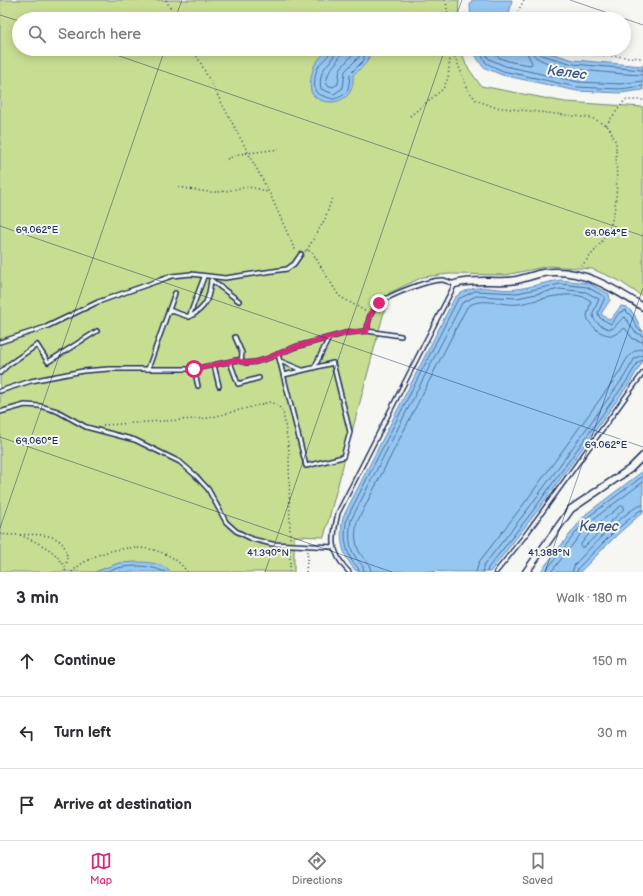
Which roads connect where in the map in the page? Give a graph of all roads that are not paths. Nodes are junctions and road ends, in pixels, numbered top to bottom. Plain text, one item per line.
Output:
1 (301, 254) road end
2 (206, 277) junction
3 (211, 280) junction
4 (455, 284) junction
5 (175, 293) dead end
6 (238, 300) dead end
7 (643, 307) edge
8 (169, 310) junction
9 (189, 317) junction
10 (98, 331) dead end
11 (367, 331) junction
12 (235, 336) dead end
13 (401, 336) dead end
14 (329, 338) junction
15 (0, 342) edge
16 (278, 354) junction
17 (241, 361) junction
18 (280, 361) junction
19 (230, 362) junction
20 (214, 365) junction
21 (314, 368) junction
22 (194, 369) junction
23 (148, 370) junction
24 (302, 370) junction
25 (0, 373) edge
26 (643, 373) edge
27 (284, 375) junction
28 (259, 378) dead end
29 (198, 386) dead end
30 (219, 386) dead end
31 (0, 391) edge
32 (0, 412) edge
33 (643, 456) edge
34 (334, 547) junction
35 (349, 572) edge
36 (496, 572) edge
37 (526, 572) edge

1 - 2 lane
2 - 3 lane
2 - 9 lane
2 - 15 lane
3 - 6 lane
3 - 9 lane
4 - 7 street
4 - 11 lane
4 - 34 lane
5 - 8 lane
8 - 9 lane
8 - 23 lane
10 - 25 lane
11 - 13 lane
11 - 14 lane
12 - 17 lane
14 - 16 lane
14 - 21 lane
16 - 17 lane
16 - 18 lane
17 - 19 lane
18 - 24 lane
18 - 27 lane
19 - 20 lane
19 - 28 lane
20 - 22 lane
20 - 30 lane
21 - 24 lane
21 - 27 lane
22 - 23 lane
22 - 29 lane
23 - 31 lane
24 - 27 lane
26 - 36 lane
32 - 34 lane
33 - 37 street
34 - 35 lane

